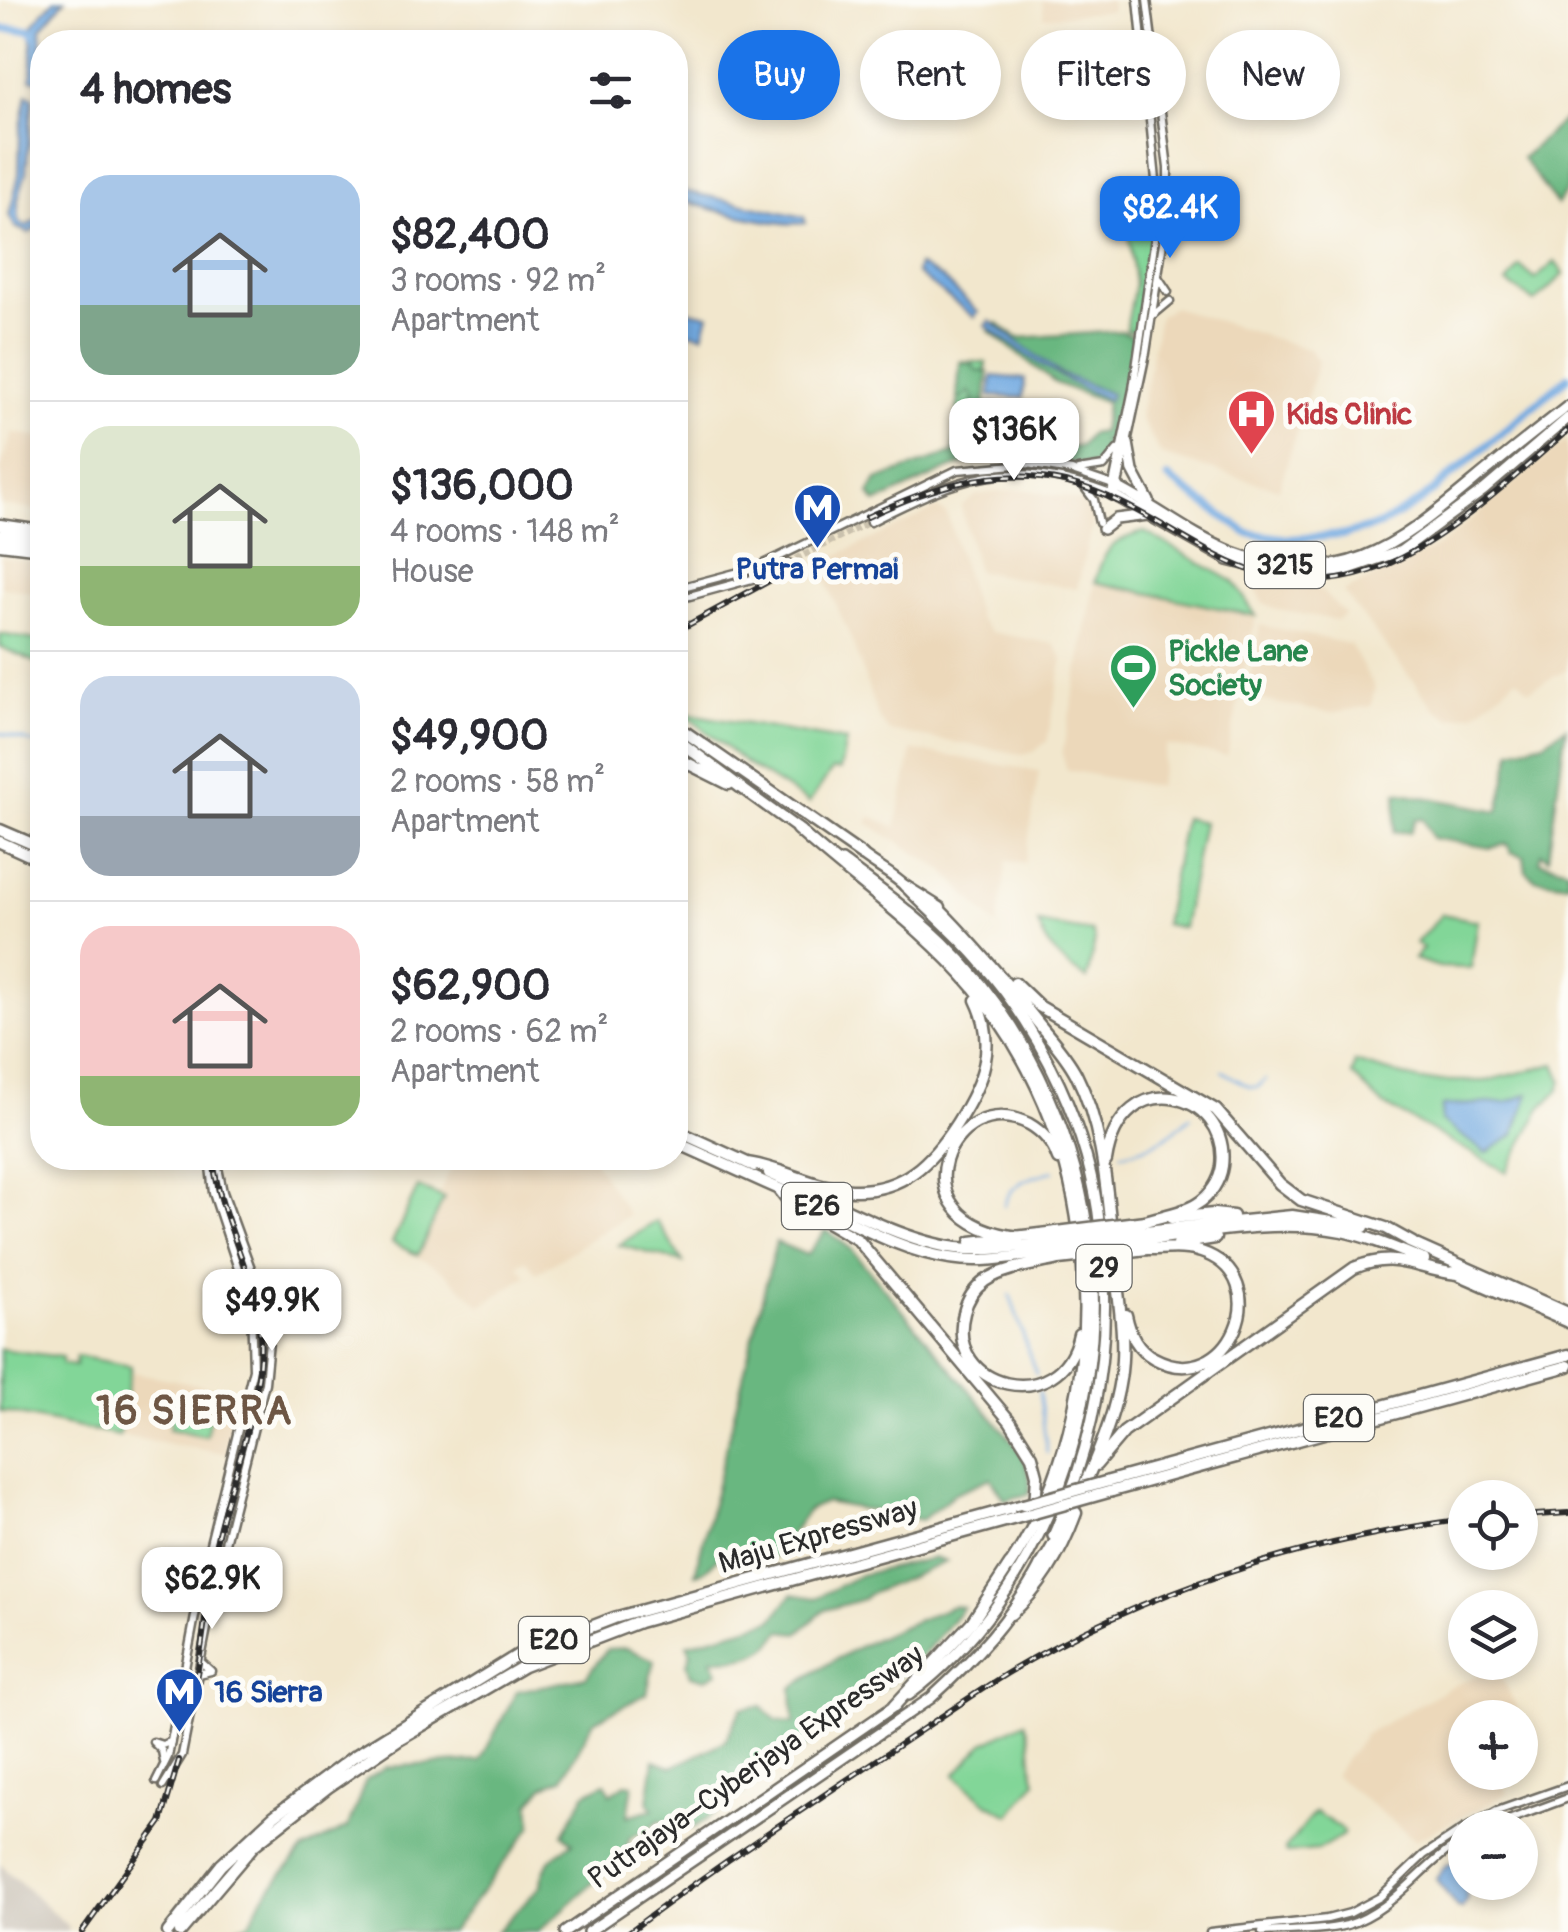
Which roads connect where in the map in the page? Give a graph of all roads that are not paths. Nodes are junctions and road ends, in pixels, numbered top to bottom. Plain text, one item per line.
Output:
1 (1138, 0) edge
2 (1147, 0) edge
3 (1157, 276) junction
4 (1151, 318) junction
5 (1568, 406) edge
6 (1568, 418) edge
7 (1124, 443) junction
8 (1508, 454) junction
9 (1518, 463) junction
10 (1072, 471) junction
11 (1081, 482) junction
12 (1473, 482) junction
13 (1484, 490) junction
14 (1115, 491) junction
15 (1152, 511) junction
16 (870, 522) tunnel mouth
17 (0, 526) edge
18 (1101, 526) joint
19 (30, 530) edge
20 (0, 535) edge
21 (30, 539) edge
22 (0, 544) edge
23 (30, 548) edge
24 (788, 563) tunnel mouth
25 (688, 585) edge
26 (688, 594) edge
27 (688, 728) edge
28 (688, 733) edge
29 (705, 744) junction
30 (688, 748) edge
31 (688, 764) edge
32 (740, 787) junction
33 (797, 828) junction
34 (0, 830) edge
35 (0, 842) edge
36 (30, 843) edge
37 (862, 855) joint
38 (30, 856) edge
39 (905, 886) junction
40 (936, 905) junction
41 (942, 955) junction
42 (688, 1136) edge
43 (688, 1148) edge
44 (747, 1163) junction
45 (213, 1170) edge
46 (216, 1170) edge
47 (1104, 1174) junction
48 (1070, 1188) junction
49 (779, 1189) junction
50 (1146, 1235) junction
51 (1020, 1237) junction
52 (1414, 1243) junction
53 (940, 1246) junction
54 (1058, 1246) junction
55 (1458, 1274) junction
56 (1116, 1275) junction
57 (1084, 1291) junction
58 (1568, 1312) edge
59 (1568, 1322) edge
60 (1568, 1355) edge
61 (1568, 1366) edge
62 (1111, 1486) junction
63 (1040, 1567) junction
64 (1008, 1568) junction
65 (1012, 1614) junction
66 (894, 1706) junction
67 (171, 1741) junction
68 (164, 1764) junction
69 (1568, 1786) edge
70 (1568, 1798) edge
71 (1500, 1810) edge
72 (1536, 1810) edge
73 (1448, 1839) edge
74 (1448, 1851) edge
75 (168, 1932) edge
76 (180, 1932) edge
77 (564, 1932) edge
78 (588, 1932) edge
79 (1210, 1932) edge
80 (1262, 1932) edge

1 - 7 main road
2 - 3 main road
3 - 4 main road
3 - 4 main road
4 - 7 main road
5 - 8 main road, 3215
6 - 9 main road, 3215
7 - 10 main road
7 - 14 main road
7 - 15 main road
8 - 9 main road
8 - 12 main road, 3215
9 - 13 main road, 3215
10 - 14 main road, 3215
10 - 25 main road, 3215
11 - 14 main road, 3215
11 - 16 main road, 3215
11 - 18 main road
12 - 13 main road
12 - 15 main road, 3215
13 - 15 main road, 3215
14 - 15 main road, 3215
15 - 18 main road
17 - 19 highway
20 - 21 highway
22 - 23 highway
24 - 26 main road
27 - 29 highway
28 - 29 highway
29 - 37 highway
30 - 32 highway
31 - 32 highway
32 - 33 main road, Putrajaya–Cyberjaya Expressway / 29
33 - 41 highway
33 - 66 main road, Putrajaya–Cyberjaya Expressway / 29
34 - 36 highway
35 - 38 highway
37 - 39 main road, Putrajaya–Cyberjaya Expressway / 29
39 - 40 highway
39 - 63 main road, Putrajaya–Cyberjaya Expressway / 29
40 - 47 highway
40 - 52 highway
41 - 44 highway
41 - 48 highway
42 - 44 highway, E26
43 - 49 highway, E26
44 - 53 highway, E26
45 - 67 main road
46 - 68 main road
47 - 50 highway
47 - 56 highway
48 - 51 highway
48 - 57 highway
49 - 54 highway, E26
49 - 64 highway
50 - 52 highway
50 - 54 highway, bridge
50 - 54 highway, bridge
50 - 55 highway
50 - 56 highway
51 - 53 highway
51 - 54 highway
52 - 58 highway
53 - 54 highway, E26
54 - 57 highway
55 - 59 highway
55 - 65 highway
56 - 63 highway
57 - 64 highway
60 - 62 highway, Maju Expressway / E20
61 - 62 highway, Maju Expressway / E20
62 - 75 highway, Maju Expressway / E20, bridge
62 - 76 highway, Maju Expressway / E20, bridge
63 - 65 main road, Putrajaya–Cyberjaya Expressway / 29
64 - 66 highway
65 - 78 main road, Putrajaya–Cyberjaya Expressway / 29
66 - 77 main road, Putrajaya–Cyberjaya Expressway / 29
67 - 68 main road
67 - 68 main road
69 - 71 main road
70 - 72 main road
73 - 79 main road
74 - 80 main road

